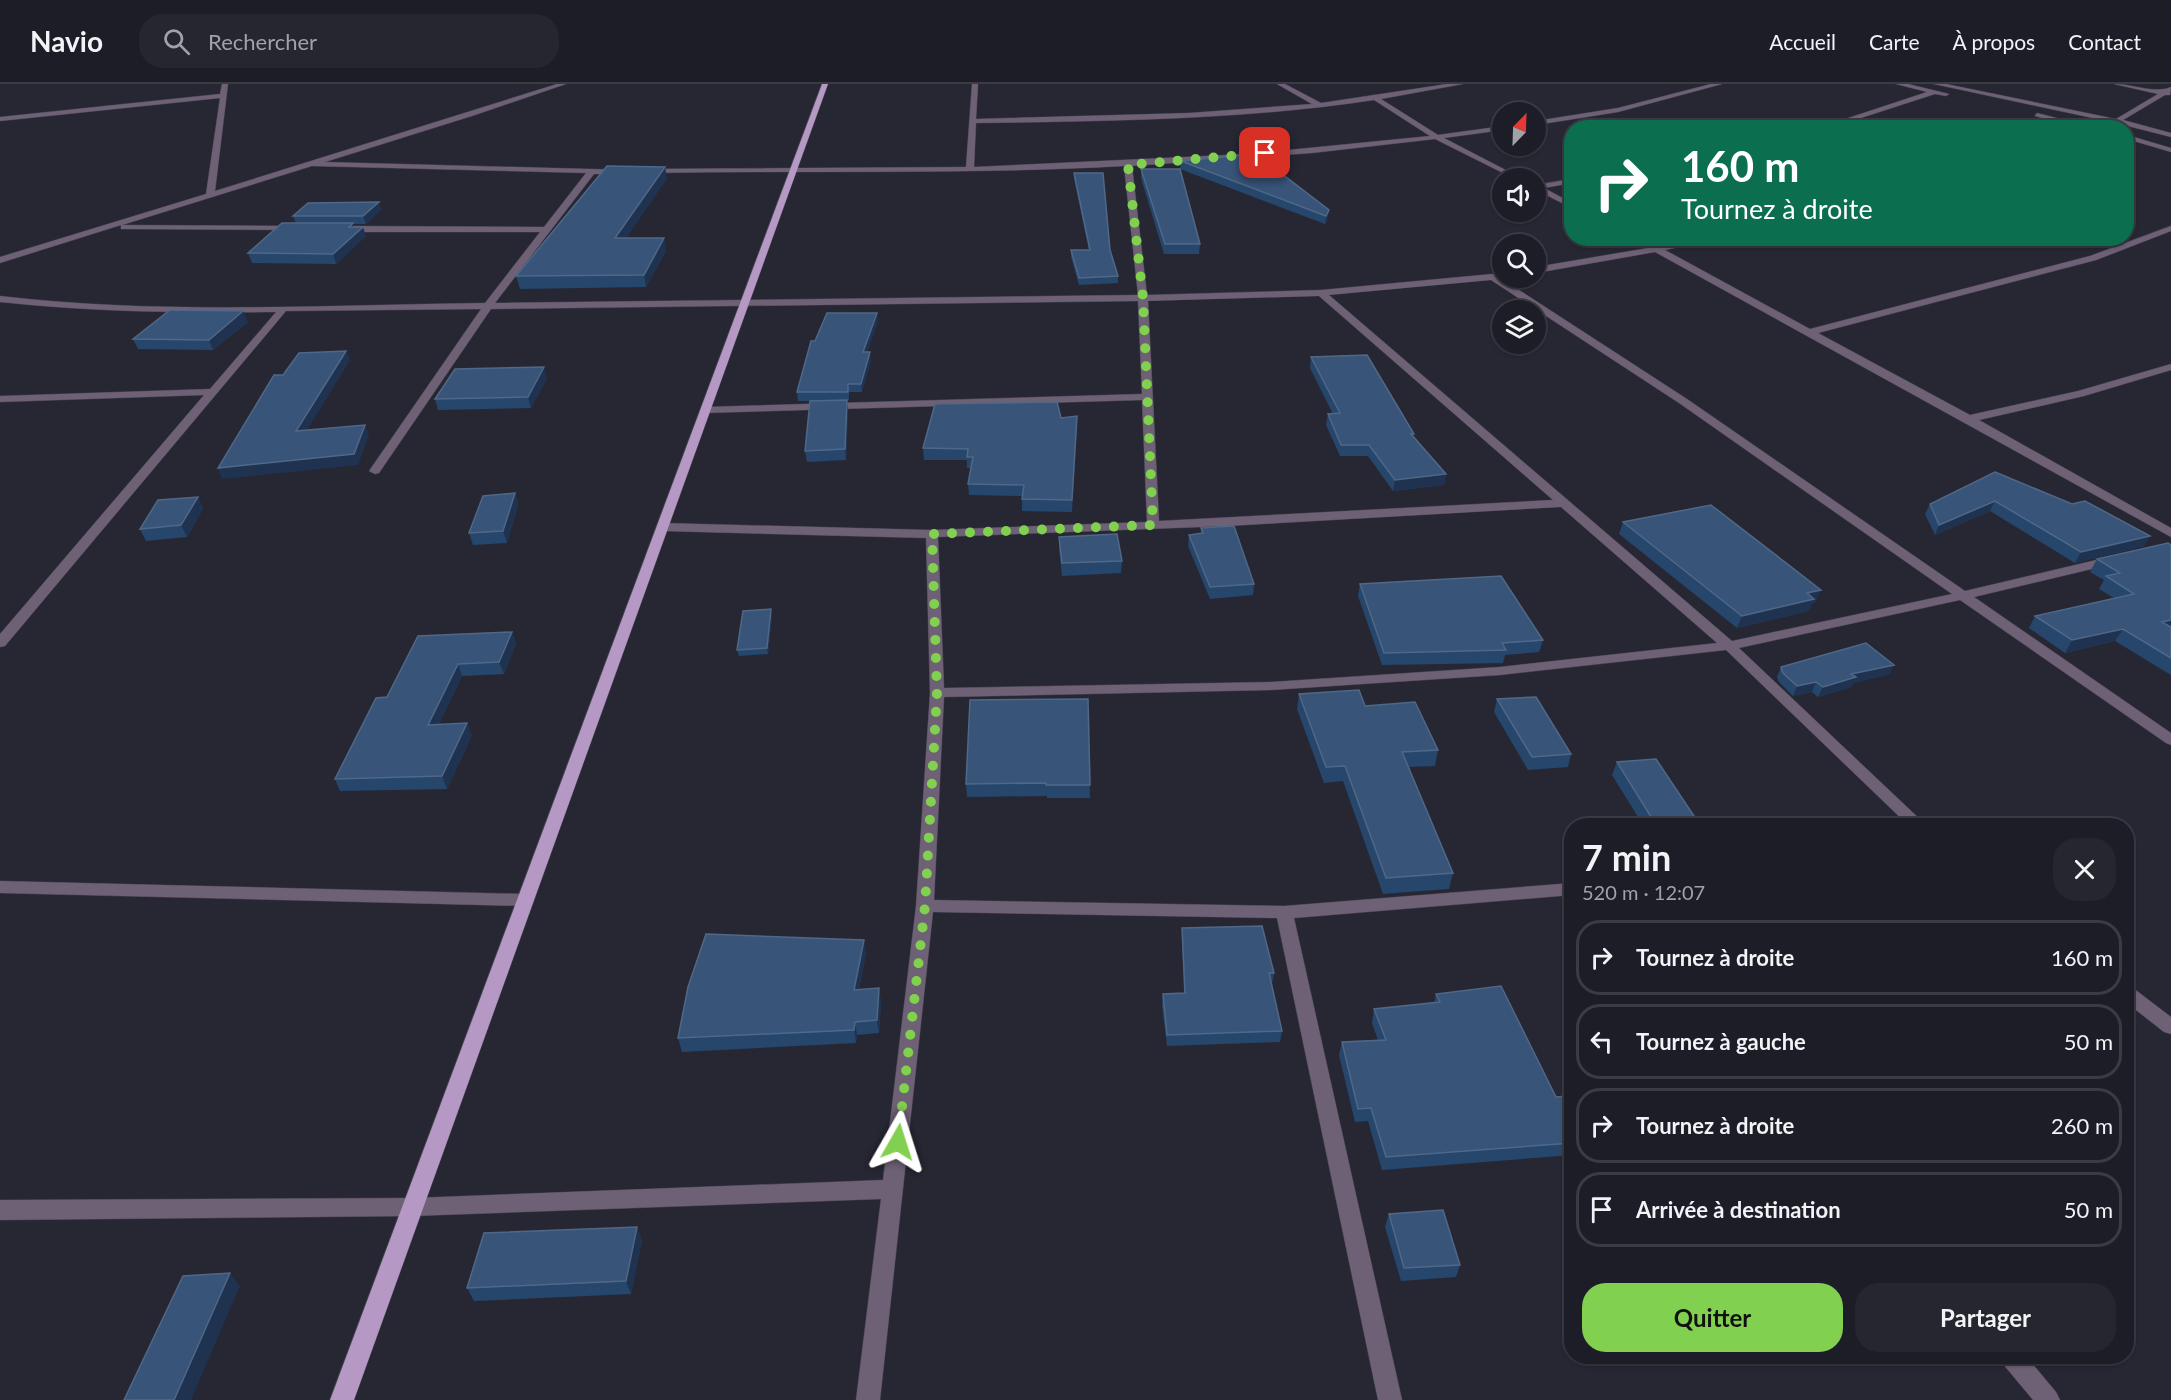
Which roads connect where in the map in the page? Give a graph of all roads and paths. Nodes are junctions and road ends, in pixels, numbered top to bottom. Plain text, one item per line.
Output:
1 (225, 84) edge
2 (563, 84) edge
3 (825, 84) edge
4 (975, 84) edge
5 (1280, 84) edge
6 (1460, 84) edge
7 (1719, 84) edge
8 (1899, 84) edge
9 (2117, 84) edge
10 (1443, 85) edge
11 (1936, 88) edge
12 (2171, 89) edge
13 (2167, 94) edge
14 (224, 96) junction
15 (1374, 97) junction
16 (1979, 102) dead end
17 (1320, 105) junction
18 (2024, 112) dead end
19 (0, 119) edge
20 (1844, 120) edge
21 (2057, 120) edge
22 (2112, 120) edge
23 (2119, 120) edge
24 (972, 121) junction
25 (1546, 121) edge
26 (2134, 125) edge
27 (1492, 130) edge
28 (2171, 135) edge
29 (1438, 138) junction
30 (2134, 139) edge
31 (2171, 150) edge
32 (312, 164) junction
33 (1128, 165) junction
34 (1498, 168) edge
35 (794, 169) junction
36 (970, 170) junction
37 (592, 171) junction
38 (1564, 182) edge
39 (1546, 185) edge
40 (1546, 192) edge
41 (210, 196) junction
42 (1564, 202) edge
43 (110, 226) junction
44 (307, 228) edge
45 (331, 228) edge
46 (2171, 228) edge
47 (547, 230) junction
48 (2134, 244) edge
49 (1652, 246) edge
50 (1679, 246) edge
51 (2128, 246) edge
52 (1660, 250) junction
53 (0, 261) edge
54 (1546, 268) edge
55 (1492, 277) edge
56 (1516, 288) edge
57 (1321, 292) junction
58 (1143, 298) junction
59 (0, 299) edge
60 (745, 303) junction
61 (488, 306) junction
62 (282, 309) junction
63 (1809, 332) junction
64 (2171, 367) edge
65 (213, 392) junction
66 (1147, 397) junction
67 (0, 399) edge
68 (705, 410) junction
69 (1969, 419) junction
70 (375, 471) dead end
71 (1565, 503) junction
72 (1153, 525) junction
73 (663, 527) junction
74 (2171, 533) edge
75 (932, 534) junction
76 (2125, 557) edge
77 (1964, 596) junction
78 (0, 642) edge
79 (1729, 646) junction
80 (937, 693) junction
81 (2171, 740) edge
82 (1911, 818) edge
83 (0, 887) edge
84 (1564, 890) edge
85 (525, 900) junction
86 (925, 906) junction
87 (1284, 912) junction
88 (2134, 998) edge
89 (2171, 1027) edge
90 (893, 1189) junction
91 (413, 1207) junction
92 (0, 1210) edge
93 (2018, 1364) edge
94 (342, 1400) edge
95 (868, 1400) edge
96 (1390, 1400) edge
97 (2048, 1400) edge

1 - 14 street
2 - 32 street
3 - 35 main road
4 - 24 street
5 - 17 street
6 - 10 street
7 - 25 street
8 - 11 street
9 - 13 street
10 - 15 street
11 - 16 street
11 - 20 street
11 - 22 street
12 - 13 street
13 - 23 street
14 - 19 street
14 - 41 street
15 - 17 street
15 - 29 street
17 - 24 street
18 - 21 street
24 - 36 street
26 - 28 street
27 - 29 street
29 - 33 street
29 - 34 street
30 - 31 street
32 - 37 street
32 - 41 street
33 - 36 street
33 - 58 street
35 - 36 street
35 - 37 street
35 - 60 main road
37 - 47 street
38 - 39 street
40 - 42 street
41 - 43 street
43 - 44 street
43 - 53 street
45 - 47 street
46 - 48 street
47 - 61 street
49 - 52 street
50 - 52 street
51 - 63 street
52 - 54 street
52 - 63 street
55 - 57 street
56 - 77 street
57 - 58 street
57 - 71 street
58 - 60 street
58 - 66 street
59 - 62 street
60 - 61 street
60 - 68 main road
61 - 62 street
61 - 70 street
62 - 65 street
63 - 69 street
64 - 69 street
65 - 67 street
65 - 78 street
66 - 68 street
66 - 72 street
68 - 73 main road
69 - 74 street
71 - 72 street
71 - 79 street
72 - 75 street
73 - 75 street
73 - 85 main road
75 - 80 street
76 - 77 street
77 - 79 street
77 - 81 street
79 - 80 street
79 - 82 street
80 - 86 street
83 - 85 street
84 - 87 street
85 - 91 main road
86 - 87 street
86 - 90 street
87 - 96 street
88 - 89 street
90 - 91 street
90 - 95 street
91 - 92 street
91 - 94 main road
93 - 97 street

